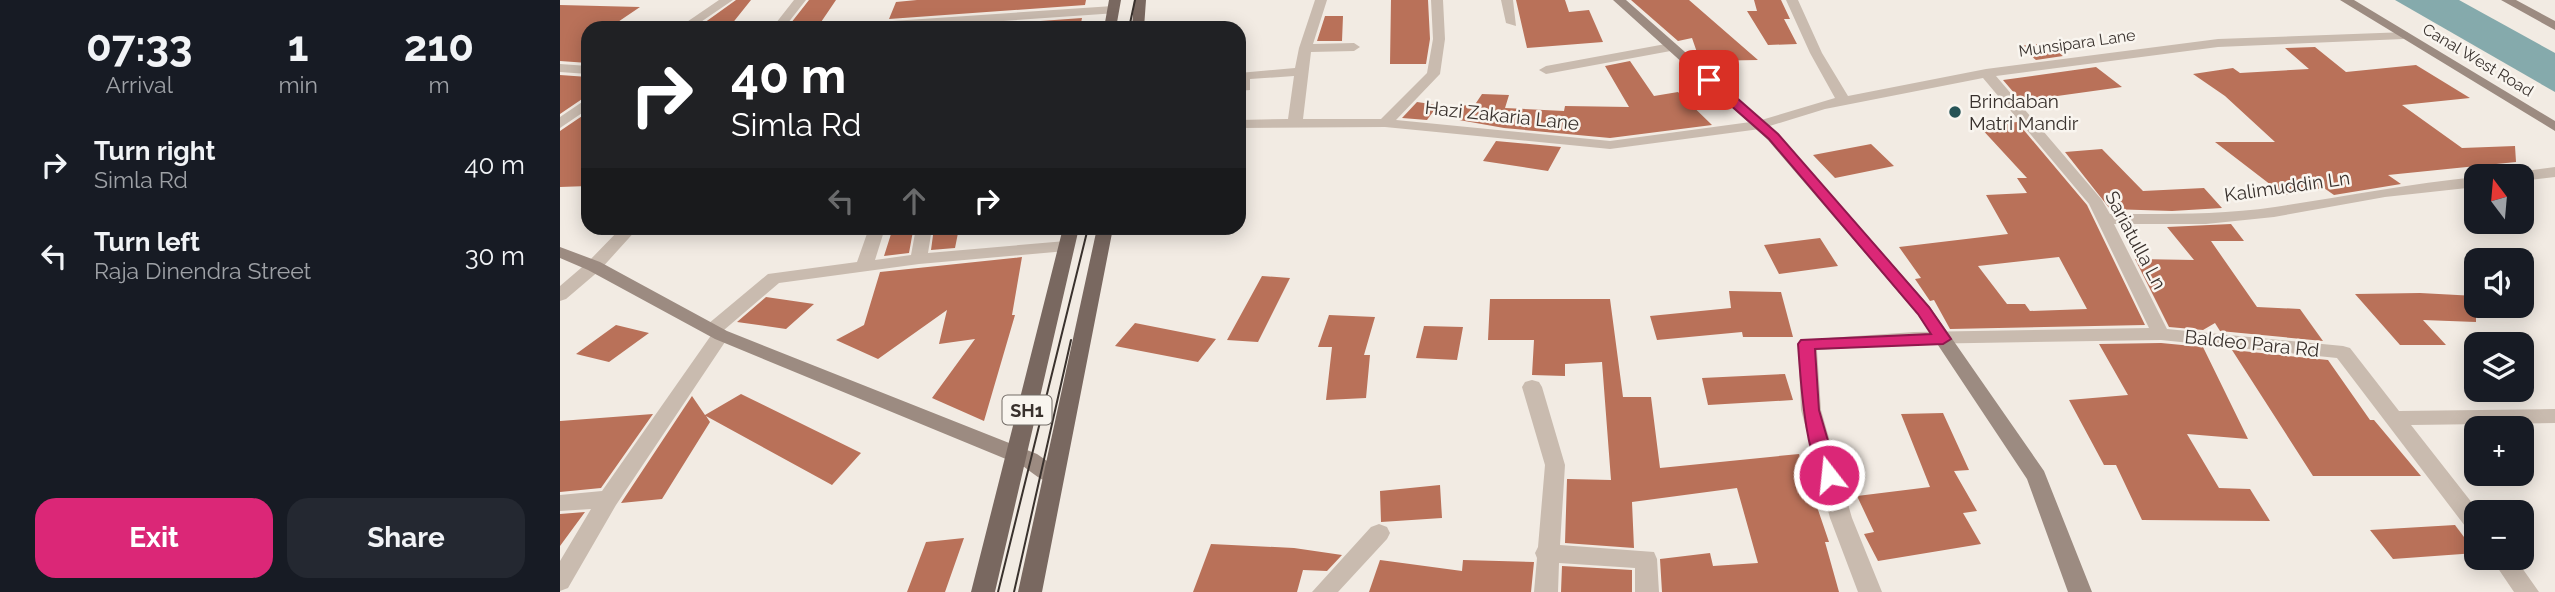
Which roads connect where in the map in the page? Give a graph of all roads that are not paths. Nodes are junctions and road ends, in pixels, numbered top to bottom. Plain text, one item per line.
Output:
1 (727, 0) edge
2 (800, 0) edge
3 (1140, 0) edge
4 (1321, 0) edge
5 (1437, 0) edge
6 (1507, 0) edge
7 (1619, 0) edge
8 (1792, 0) edge
9 (2346, 0) edge
10 (2507, 0) edge
11 (1114, 5) edge
12 (695, 21) edge
13 (784, 21) edge
14 (929, 21) edge
15 (1138, 21) edge
16 (1513, 23) dead end
17 (2555, 26) edge
18 (2403, 34) junction
19 (1354, 47) dead end
20 (1671, 47) junction
21 (1305, 48) junction
22 (560, 68) edge
23 (581, 70) edge
24 (1546, 70) dead end
25 (1301, 72) junction
26 (1986, 73) junction
27 (1246, 76) edge
28 (1844, 101) junction
29 (581, 108) edge
30 (1385, 123) junction
31 (560, 124) edge
32 (1246, 124) edge
33 (1295, 124) junction
34 (1760, 125) junction
35 (2555, 127) edge
36 (2555, 172) edge
37 (2534, 175) edge
38 (2464, 183) edge
39 (2103, 219) junction
40 (623, 235) edge
41 (875, 235) edge
42 (923, 235) edge
43 (1104, 235) edge
44 (1068, 237) edge
45 (560, 251) edge
46 (919, 259) junction
47 (594, 266) junction
48 (864, 266) junction
49 (560, 295) edge
50 (718, 331) junction
51 (2161, 334) junction
52 (1943, 339) junction
53 (1532, 387) dead end
54 (2555, 416) edge
55 (2396, 418) junction
56 (1016, 456) junction
57 (1053, 476) junction
58 (608, 499) junction
59 (560, 503) edge
60 (2464, 508) edge
61 (1379, 533) dead end
62 (1546, 553) junction
63 (2511, 570) edge
64 (560, 581) edge
65 (983, 592) edge
66 (1030, 592) edge
67 (1324, 592) edge
68 (1546, 592) edge
69 (1647, 592) edge
70 (1870, 592) edge
71 (2080, 592) edge
72 (2527, 592) edge

1 - 12 street
2 - 13 street
3 - 15 main road
4 - 21 street
5 - 30 street
6 - 16 street
7 - 20 main road
8 - 28 street
9 - 18 main road, Canal West Road
10 - 17 main road
11 - 14 street
18 - 26 street, Munsipara Lane
18 - 35 main road, Canal West Road
19 - 21 street
20 - 24 street
20 - 34 main road
21 - 25 street
22 - 23 street
25 - 27 street
25 - 33 street
26 - 28 street, Munsipara Lane
26 - 39 street, Sariatulla Ln
28 - 34 street, Munsipara Lane
29 - 31 street
30 - 33 street, Hazi Zakaria Lane
30 - 34 street, Hazi Zakaria Lane
32 - 33 street, Hazi Zakaria Lane
34 - 52 main road
36 - 37 street
38 - 39 street, Kalimuddin Ln
39 - 51 street, Sariatulla Ln
40 - 47 street
41 - 48 street
42 - 46 street
43 - 57 main road, SH1
44 - 46 street
44 - 56 main road, SH1
45 - 47 main road
46 - 48 street
47 - 49 street
47 - 50 main road
48 - 50 street
50 - 56 main road
50 - 58 street
51 - 52 street, Baldeo Para Rd
51 - 55 street, Baldeo Para Rd
52 - 70 street, Baldeo Para Rd
52 - 71 main road
53 - 62 street
54 - 55 street
55 - 60 street, Baldeo Para Rd
56 - 57 main road
56 - 65 main road, SH1
57 - 66 main road, SH1
58 - 59 street
58 - 64 street
61 - 67 street
62 - 68 street
62 - 69 street
63 - 72 street

